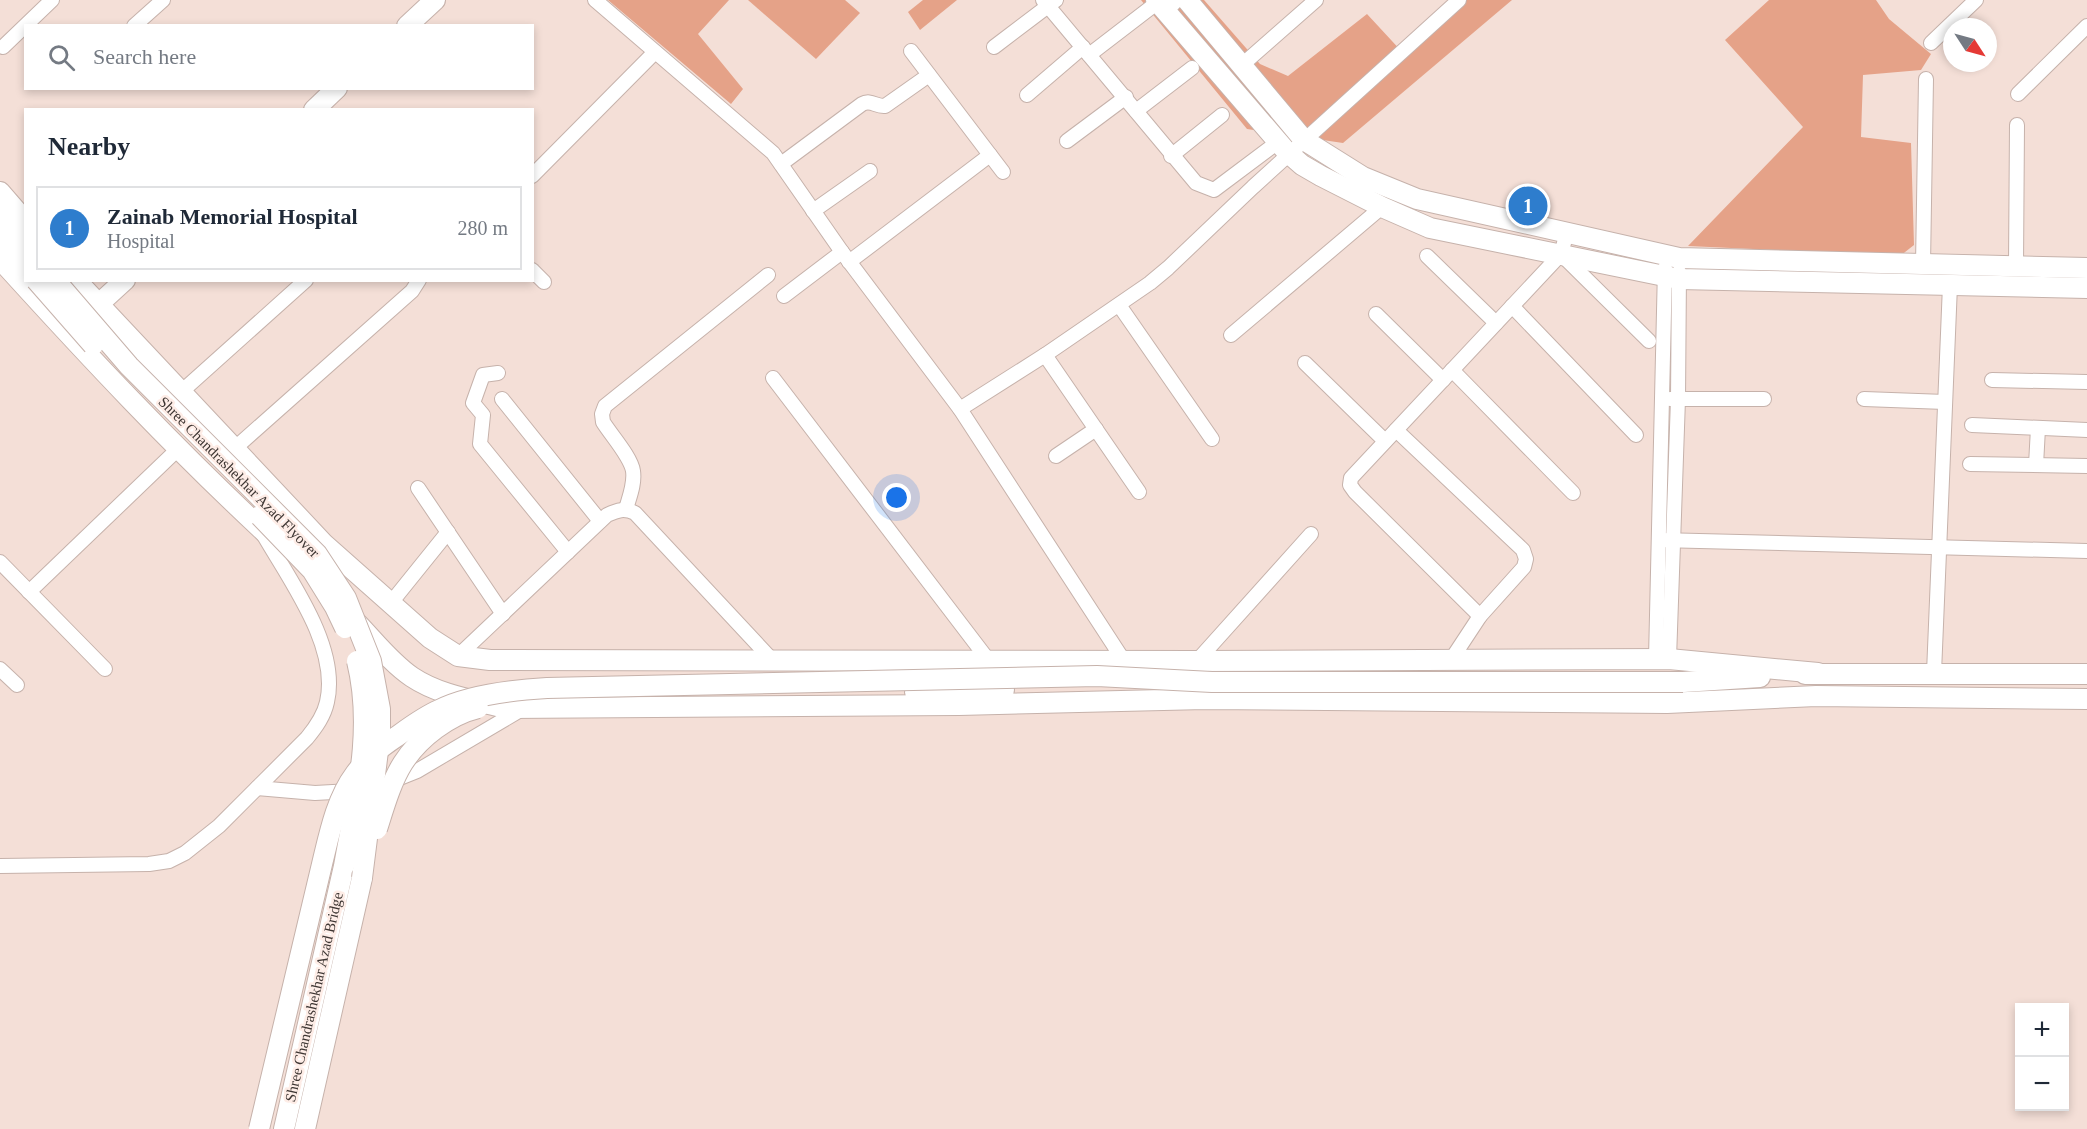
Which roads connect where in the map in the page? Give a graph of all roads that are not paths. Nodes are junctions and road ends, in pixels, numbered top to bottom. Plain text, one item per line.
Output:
1 (52, 0) edge
2 (163, 0) edge
3 (435, 0) edge
4 (595, 0) edge
5 (1187, 0) edge
6 (1316, 0) edge
7 (1459, 0) edge
8 (1976, 0) edge
9 (1049, 2) edge
10 (1164, 3) edge
11 (27, 24) edge
12 (136, 24) edge
13 (409, 24) edge
14 (2087, 26) edge
15 (24, 27) edge
16 (1931, 43) dead end
17 (3, 47) dead end
18 (994, 47) dead end
19 (655, 51) junction
20 (911, 51) dead end
21 (1086, 51) junction
22 (1242, 65) junction
23 (1192, 68) dead end
24 (929, 75) junction
25 (1926, 79) dead end
26 (335, 90) edge
27 (1028, 94) dead end
28 (2018, 94) dead end
29 (1126, 97) junction
30 (316, 108) edge
31 (1136, 111) junction
32 (1222, 115) dead end
33 (2017, 125) dead end
34 (1304, 140) junction
35 (1067, 141) dead end
36 (1284, 148) junction
37 (990, 155) junction
38 (1171, 156) junction
39 (781, 164) junction
40 (870, 171) dead end
41 (1003, 172) dead end
42 (534, 174) edge
43 (0, 192) edge
44 (1382, 207) junction
45 (813, 211) junction
46 (0, 217) edge
47 (24, 220) edge
48 (1567, 232) junction
49 (0, 238) edge
50 (24, 244) edge
51 (1561, 254) junction
52 (1427, 256) dead end
53 (1673, 256) junction
54 (845, 257) junction
55 (0, 259) edge
56 (1923, 264) junction
57 (24, 266) edge
58 (2016, 266) junction
59 (2087, 268) edge
60 (534, 272) edge
61 (768, 275) dead end
62 (1672, 278) junction
63 (38, 282) edge
64 (57, 282) edge
65 (78, 282) edge
66 (123, 282) edge
67 (304, 282) edge
68 (418, 282) edge
69 (544, 282) dead end
70 (1950, 285) junction
71 (2087, 288) edge
72 (784, 296) dead end
73 (1119, 305) junction
74 (97, 306) junction
75 (1512, 306) junction
76 (1376, 314) dead end
77 (1496, 323) junction
78 (67, 333) junction
79 (1231, 335) dead end
80 (1649, 341) dead end
81 (1045, 355) junction
82 (1305, 363) dead end
83 (498, 373) dead end
84 (1447, 375) junction
85 (773, 378) dead end
86 (1992, 380) dead end
87 (2087, 382) edge
88 (180, 393) junction
89 (502, 399) dead end
90 (1662, 399) junction
91 (1678, 399) junction
92 (1764, 399) dead end
93 (1864, 399) dead end
94 (1945, 402) junction
95 (960, 409) junction
96 (1972, 425) dead end
97 (2037, 428) junction
98 (1096, 429) junction
99 (1395, 430) junction
100 (2087, 430) edge
101 (1636, 435) dead end
102 (1212, 439) dead end
103 (1385, 441) junction
104 (178, 449) junction
105 (234, 449) junction
106 (1056, 456) dead end
107 (1970, 464) dead end
108 (2036, 465) junction
109 (2087, 466) edge
110 (418, 488) dead end
111 (1138, 492) dead end
112 (1573, 493) dead end
113 (626, 509) junction
114 (600, 521) junction
115 (259, 526) junction
116 (448, 532) junction
117 (1311, 534) dead end
118 (1665, 539) junction
119 (1939, 547) junction
120 (2087, 551) edge
121 (568, 552) junction
122 (0, 562) edge
123 (29, 592) junction
124 (390, 604) junction
125 (503, 614) junction
126 (1479, 616) junction
127 (458, 656) junction
128 (1662, 659) junction
129 (1451, 660) junction
130 (773, 661) junction
131 (989, 661) junction
132 (1124, 661) junction
133 (1201, 661) junction
134 (0, 669) edge
135 (105, 669) dead end
136 (1818, 673) junction
137 (1934, 673) junction
138 (2087, 674) edge
139 (17, 685) dead end
140 (1205, 699) junction
141 (2087, 699) edge
142 (1174, 700) junction
143 (524, 708) junction
144 (257, 788) junction
145 (0, 866) edge
146 (344, 866) joint
147 (362, 878) junction
148 (259, 1129) edge
149 (284, 1129) edge
150 (305, 1129) edge

1 - 11 street
2 - 12 street
3 - 13 main road
4 - 19 street
5 - 22 main road
6 - 22 street
7 - 34 street
8 - 16 street
9 - 18 street
9 - 21 street
10 - 21 street
10 - 36 main road
14 - 28 street
15 - 17 street
19 - 39 street
19 - 42 street
20 - 24 street
21 - 27 street
21 - 29 street
22 - 34 main road
23 - 31 street
24 - 37 street
24 - 39 street
25 - 56 street
26 - 30 main road
29 - 31 street
29 - 35 street
31 - 38 street
32 - 38 street
33 - 58 street
34 - 36 street
34 - 48 main road
36 - 38 street
36 - 44 main road
36 - 73 street
37 - 41 street
37 - 54 street
39 - 45 street
40 - 45 street
43 - 47 main road
44 - 51 main road
44 - 79 street
45 - 54 street
46 - 50 main road
48 - 51 street
48 - 53 main road
49 - 57 main road
51 - 62 main road
51 - 75 street
51 - 80 street
52 - 77 street
53 - 56 main road
53 - 62 street
54 - 72 street
54 - 95 street
55 - 78 main road
56 - 58 main road
58 - 59 main road
60 - 69 street
61 - 113 street
62 - 70 main road
62 - 90 street
62 - 91 street
63 - 146 main road, Shree Chandrashekhar Azad Flyover, bridge
64 - 147 main road, Shree Chandrashekhar Azad Flyover, bridge
65 - 74 main road
66 - 74 main road
67 - 88 street
68 - 105 street
70 - 71 main road
70 - 94 street
73 - 81 street
73 - 102 street
74 - 78 main road
74 - 88 main road
75 - 77 street
75 - 101 street
76 - 84 street
77 - 84 street
78 - 104 main road
81 - 95 street
81 - 98 street
82 - 103 street
83 - 121 street
84 - 99 street
84 - 112 street
85 - 131 street
86 - 87 street
88 - 105 main road
89 - 114 street
90 - 91 street
90 - 118 street
91 - 92 street
91 - 118 street
93 - 94 street
94 - 119 street
95 - 132 street
96 - 97 street
97 - 100 street
97 - 108 street
98 - 106 street
98 - 111 street
99 - 103 street
99 - 126 street
103 - 126 street
104 - 115 main road
104 - 123 street
105 - 124 main road
107 - 108 street
108 - 109 street
110 - 116 street
113 - 114 street
113 - 130 street
114 - 121 street
115 - 143 main road
115 - 144 street
116 - 124 street
116 - 125 street
117 - 133 street
118 - 119 street
118 - 128 street
119 - 120 street
119 - 137 street
121 - 125 street
122 - 123 street
123 - 135 street
124 - 127 main road
125 - 127 street
126 - 129 street
127 - 130 main road
128 - 129 main road
128 - 136 main road
129 - 133 main road
130 - 131 main road
131 - 132 main road
132 - 133 main road
133 - 140 main road
134 - 139 street
136 - 137 main road
136 - 148 main road, bridge
137 - 138 main road
140 - 141 main road
140 - 142 main road
142 - 143 main road
142 - 147 main road, bridge
143 - 144 street
144 - 145 street
146 - 149 main road, Shree Chandrashekhar Azad Bridge
147 - 150 main road, Shree Chandrashekhar Azad Bridge

